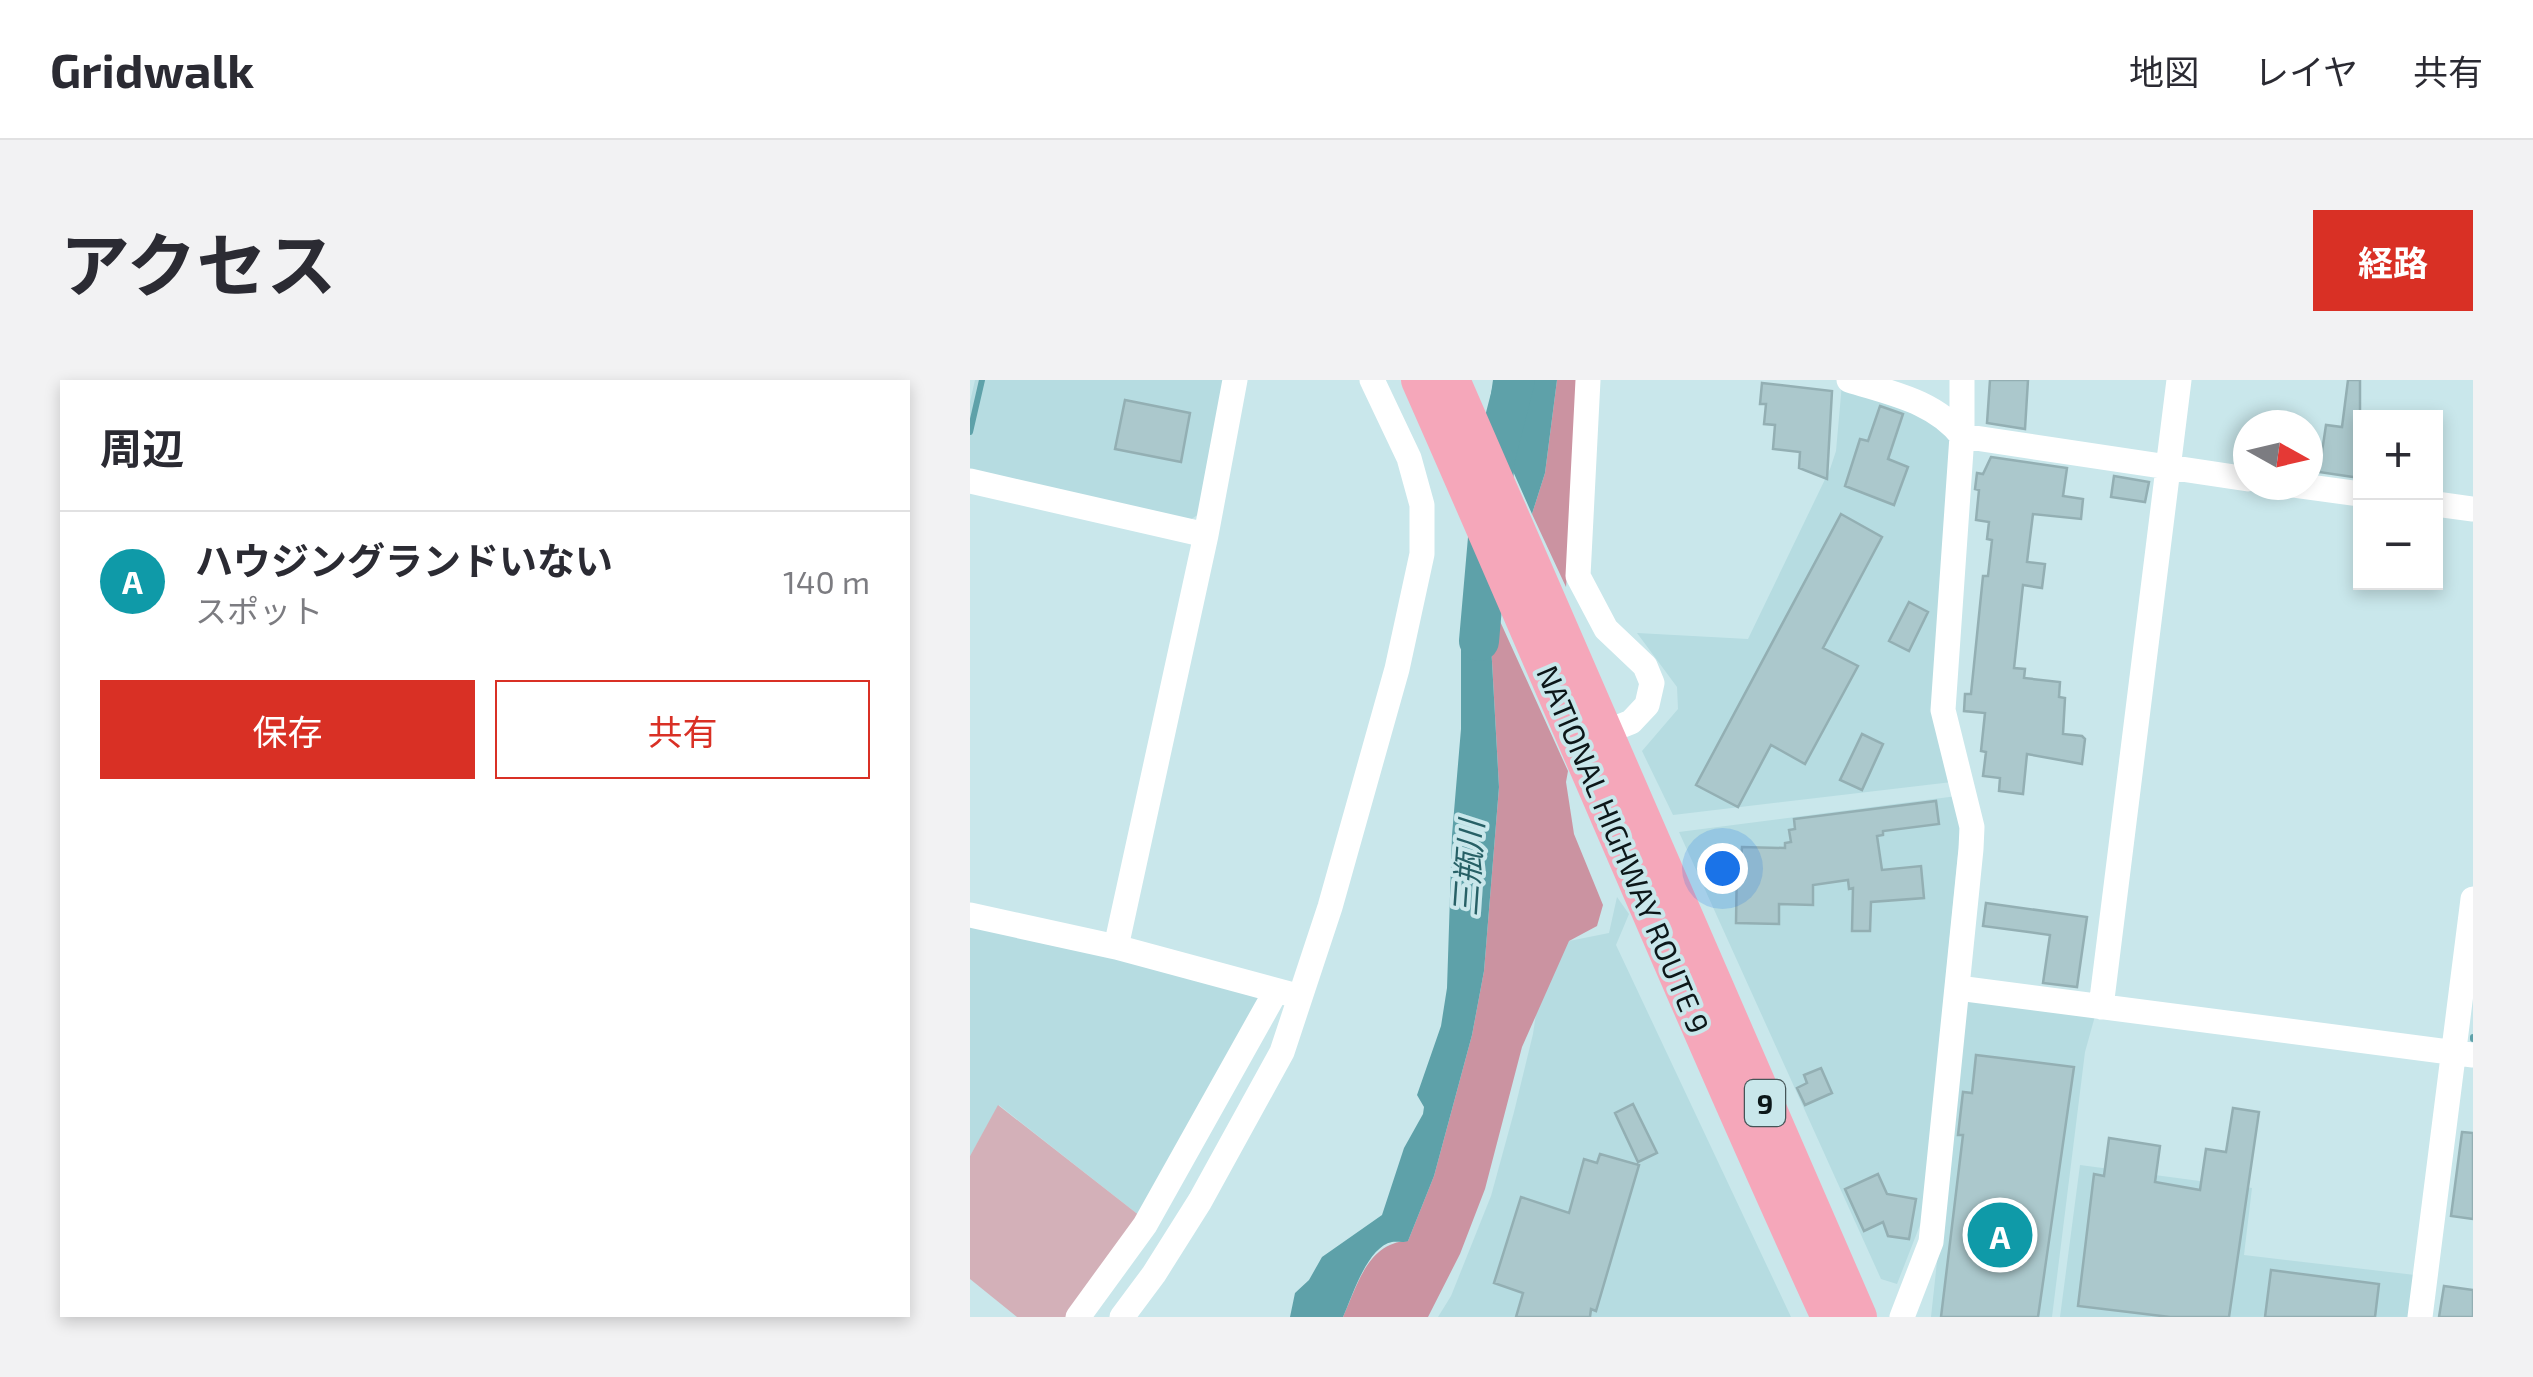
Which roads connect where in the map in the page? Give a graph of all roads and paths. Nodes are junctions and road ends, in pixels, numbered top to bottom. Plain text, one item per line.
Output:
1 (1235, 380) edge
2 (1372, 380) edge
3 (1420, 380) edge
4 (1451, 380) edge
5 (1588, 380) edge
6 (1849, 380) edge
7 (1962, 380) edge
8 (2179, 380) edge
9 (1962, 436) junction
10 (2168, 468) junction
11 (2233, 477) edge
12 (970, 481) edge
13 (2323, 489) edge
14 (2353, 493) edge
15 (2443, 505) edge
16 (2473, 509) edge
17 (1206, 535) junction
18 (1589, 728) junction
19 (2473, 899) edge
20 (1662, 904) junction
21 (970, 914) edge
22 (1116, 947) junction
23 (1958, 988) junction
24 (1289, 994) junction
25 (2101, 1007) junction
26 (2463, 1053) edge
27 (1078, 1317) edge
28 (1122, 1317) edge
29 (1830, 1317) edge
30 (1858, 1317) edge
31 (1902, 1317) edge
32 (2420, 1317) edge

1 - 17 street
2 - 24 street
3 - 18 highway, NATIONAL HIGHWAY ROUTE 9 / 9
4 - 18 highway, NATIONAL HIGHWAY ROUTE 9 / 9
5 - 18 street
6 - 9 street
7 - 9 street
8 - 10 street
9 - 10 street
9 - 23 street
10 - 11 street
10 - 25 street
12 - 17 street
13 - 14 street
15 - 16 street
17 - 22 street
18 - 20 highway, NATIONAL HIGHWAY ROUTE 9 / 9
19 - 26 street
20 - 29 highway, NATIONAL HIGHWAY ROUTE 9 / 9
20 - 30 highway, NATIONAL HIGHWAY ROUTE 9 / 9
21 - 22 street
22 - 24 street
23 - 25 street
23 - 31 street
24 - 27 street
24 - 28 street
25 - 26 street
26 - 32 street

